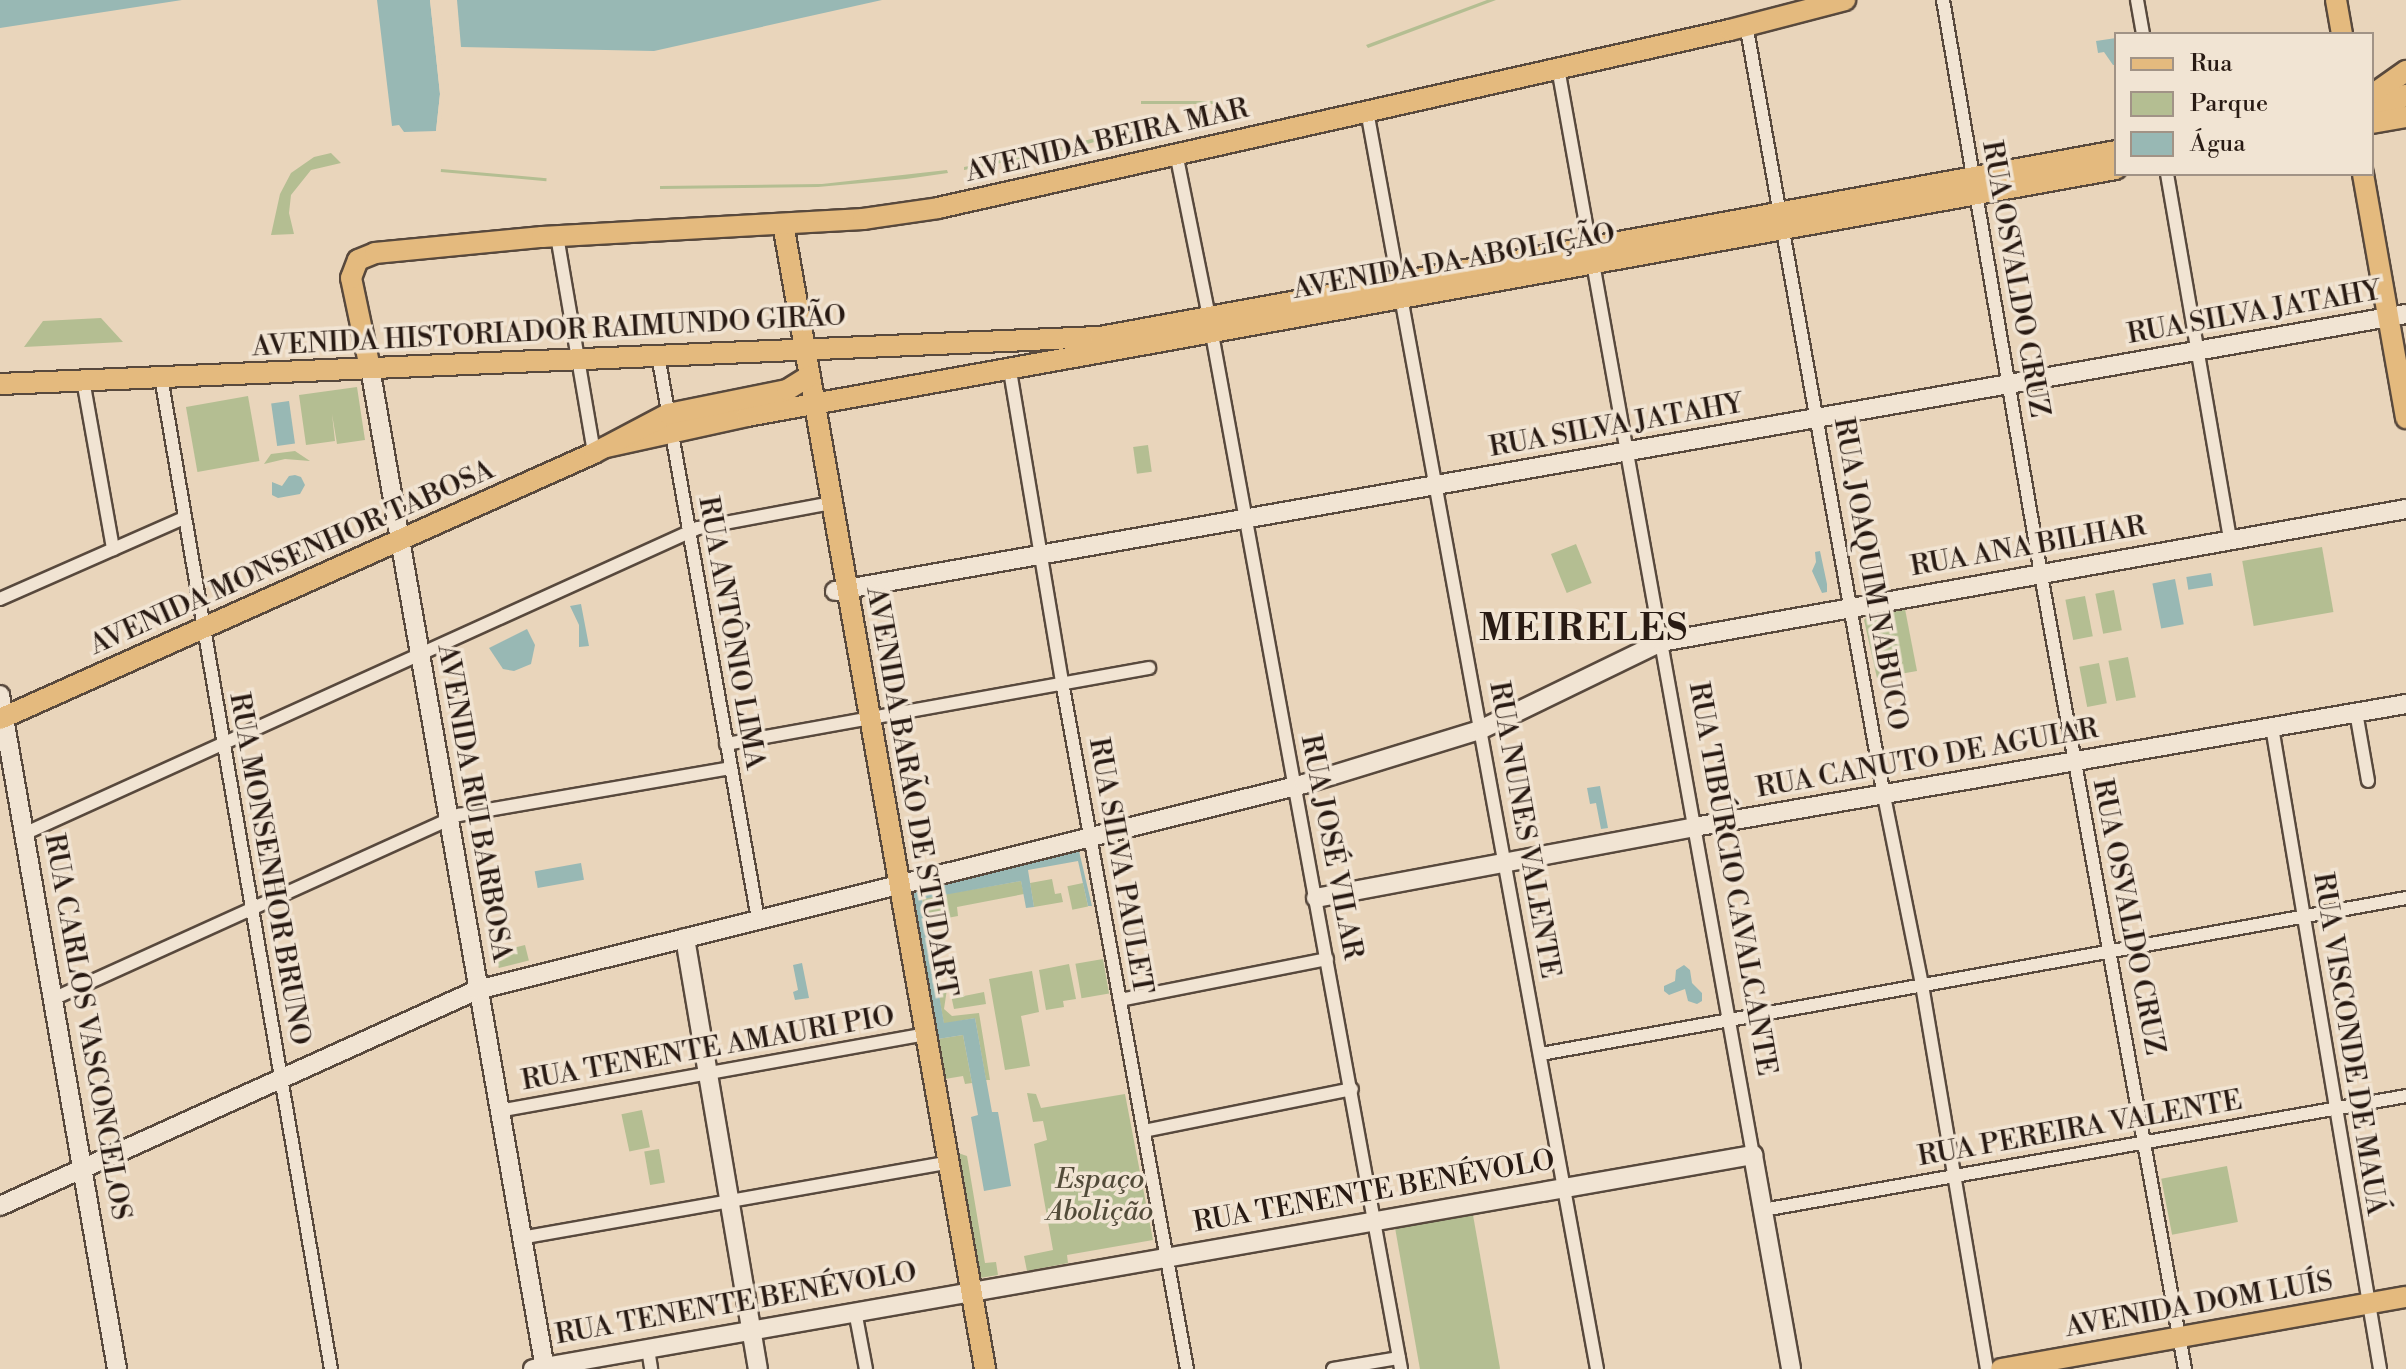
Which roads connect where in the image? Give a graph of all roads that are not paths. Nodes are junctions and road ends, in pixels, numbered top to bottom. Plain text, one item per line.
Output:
1 (1845, 0) edge
2 (1943, 0) edge
3 (2137, 0) edge
4 (2336, 0) edge
5 (1746, 24) junction
6 (2143, 32) edge
7 (2342, 32) edge
8 (1558, 68) junction
9 (2406, 71) edge
10 (2374, 94) edge
11 (2406, 95) edge
12 (1367, 111) junction
13 (2374, 115) edge
14 (2406, 117) edge
15 (2374, 123) edge
16 (2114, 151) edge
17 (1176, 153) junction
18 (2114, 169) edge
19 (2167, 176) edge
20 (2363, 176) edge
21 (1974, 185) junction
22 (1781, 220) junction
23 (783, 224) junction
24 (557, 236) junction
25 (368, 255) joint
26 (1593, 255) junction
27 (1401, 290) junction
28 (2397, 315) edge
29 (1210, 325) junction
30 (1100, 337) joint
31 (804, 348) junction
32 (2198, 351) junction
33 (658, 355) junction
34 (579, 359) junction
35 (370, 368) junction
36 (1010, 371) junction
37 (809, 376) junction
38 (161, 377) junction
39 (83, 380) junction
40 (0, 384) edge
41 (2009, 386) junction
42 (807, 405) junction
43 (2406, 418) edge
44 (1819, 419) junction
45 (670, 422) junction
46 (600, 450) junction
47 (1627, 452) junction
48 (1438, 485) junction
49 (825, 505) junction
50 (2406, 509) edge
51 (184, 518) junction
52 (1246, 519) junction
53 (690, 532) junction
54 (2230, 538) junction
55 (400, 541) junction
56 (113, 549) junction
57 (1042, 555) junction
58 (2041, 574) junction
59 (841, 590) junction
60 (0, 599) edge
61 (1850, 607) junction
62 (204, 629) junction
63 (1661, 642) junction
64 (420, 654) junction
65 (1149, 668) dead end
66 (1062, 682) junction
67 (0, 695) edge
68 (2406, 704) edge
69 (2356, 712) junction
70 (2, 718) edge
71 (865, 720) junction
72 (2272, 727) junction
73 (1480, 730) junction
74 (224, 742) junction
75 (726, 744) junction
76 (2075, 762) junction
77 (730, 768) junction
78 (2368, 781) dead end
79 (1295, 786) junction
80 (1884, 796) junction
81 (449, 819) junction
82 (1694, 827) junction
83 (26, 833) junction
84 (1091, 836) junction
85 (1505, 865) junction
86 (893, 886) junction
87 (1316, 898) junction
88 (2406, 898) edge
89 (251, 909) junction
90 (2303, 916) junction
91 (758, 919) junction
92 (685, 938) junction
93 (2110, 951) junction
94 (1327, 959) junction
95 (1922, 985) junction
96 (477, 990) junction
97 (55, 998) junction
98 (1120, 1000) junction
99 (1730, 1020) junction
100 (920, 1035) junction
101 (1541, 1054) junction
102 (707, 1073) junction
103 (280, 1079) junction
104 (1352, 1089) junction
105 (2406, 1096) edge
106 (2335, 1108) junction
107 (498, 1111) junction
108 (1144, 1131) junction
109 (2146, 1141) junction
110 (1753, 1155) junction
111 (942, 1163) junction
112 (82, 1169) junction
113 (1955, 1175) junction
114 (1564, 1187) junction
115 (729, 1201) junction
116 (0, 1206) edge
117 (1763, 1210) junction
118 (1376, 1221) junction
119 (520, 1238) junction
120 (1167, 1256) junction
121 (964, 1292) junction
122 (2406, 1297) edge
123 (2368, 1303) junction
124 (855, 1311) junction
125 (751, 1331) junction
126 (2179, 1337) junction
127 (648, 1349) junction
128 (1400, 1363) edge
129 (541, 1368) edge
130 (117, 1369) edge
131 (331, 1369) edge
132 (651, 1369) edge
133 (758, 1369) edge
134 (866, 1369) edge
135 (972, 1369) edge
136 (985, 1369) edge
137 (1187, 1369) edge
138 (1333, 1369) edge
139 (1597, 1369) edge
140 (1791, 1369) edge
141 (1987, 1369) edge
142 (2001, 1369) edge
143 (2185, 1369) edge
144 (2380, 1369) edge

1 - 5 main road, AVENIDA BEIRA MAR
2 - 21 street, RUA OSVALDO CRUZ
3 - 6 street
4 - 7 main road
5 - 8 main road, AVENIDA BEIRA MAR
5 - 22 street, RUA JOAQUIM NABUCO
8 - 12 main road, AVENIDA BEIRA MAR
8 - 26 street, RUA TIBÚRCIO CAVALCANTE
9 - 10 main road
11 - 13 main road
12 - 17 main road, AVENIDA BEIRA MAR
12 - 27 street, RUA NUNES VALENTE
14 - 15 main road
16 - 21 main road, AVENIDA DA ABOLIÇÃO
17 - 23 main road, AVENIDA BEIRA MAR
17 - 29 street, RUA JOSÉ VILAR
18 - 21 main road, AVENIDA DA ABOLIÇÃO
19 - 32 street
20 - 28 main road
21 - 22 main road, AVENIDA DA ABOLIÇÃO
21 - 41 street, RUA OSVALDO CRUZ
22 - 26 main road, AVENIDA DA ABOLIÇÃO
22 - 44 street, RUA JOAQUIM NABUCO
23 - 24 main road, AVENIDA BEIRA MAR
23 - 31 main road, AVENIDA BARÃO DE STUDART
24 - 25 main road, AVENIDA BEIRA MAR
24 - 34 street
25 - 35 main road, AVENIDA RUI BARBOSA
26 - 27 main road, AVENIDA DA ABOLIÇÃO
26 - 47 street, RUA TIBÚRCIO CAVALCANTE
27 - 29 main road, AVENIDA DA ABOLIÇÃO
27 - 48 street, RUA NUNES VALENTE
28 - 32 street, RUA SILVA JATAHY
28 - 43 main road
29 - 30 main road, AVENIDA DA ABOLIÇÃO
29 - 36 main road, AVENIDA DA ABOLIÇÃO
29 - 52 street, RUA JOSÉ VILAR
30 - 31 main road, AVENIDA HISTORIADOR RAIMUNDO GIRÃO
31 - 33 main road, AVENIDA HISTORIADOR RAIMUNDO GIRÃO
31 - 37 main road, AVENIDA BARÃO DE STUDART
32 - 41 street, RUA SILVA JATAHY
32 - 54 street
33 - 34 main road, AVENIDA HISTORIADOR RAIMUNDO GIRÃO
33 - 45 street, RUA ANTÔNIO LIMA
34 - 35 main road, AVENIDA HISTORIADOR RAIMUNDO GIRÃO
34 - 46 street
35 - 38 main road, AVENIDA HISTORIADOR RAIMUNDO GIRÃO
35 - 55 street, AVENIDA RUI BARBOSA
36 - 42 main road, AVENIDA DA ABOLIÇÃO
36 - 57 street, RUA SILVA PAULET
37 - 42 main road, AVENIDA BARÃO DE STUDART
37 - 45 main road, AVENIDA MONSENHOR TABOSA
38 - 39 main road, AVENIDA HISTORIADOR RAIMUNDO GIRÃO
38 - 51 street, RUA MONSENHOR BRUNO
39 - 40 main road, AVENIDA HISTORIADOR RAIMUNDO GIRÃO
39 - 56 street
41 - 44 street, RUA SILVA JATAHY
41 - 58 street, RUA OSVALDO CRUZ
42 - 45 main road, AVENIDA MONSENHOR TABOSA
42 - 49 main road, AVENIDA BARÃO DE STUDART
44 - 47 street, RUA SILVA JATAHY
44 - 61 street, RUA JOAQUIM NABUCO
45 - 46 main road, AVENIDA MONSENHOR TABOSA
45 - 53 street, RUA ANTÔNIO LIMA
46 - 55 main road, AVENIDA MONSENHOR TABOSA
47 - 48 street, RUA SILVA JATAHY
47 - 63 street, RUA TIBÚRCIO CAVALCANTE
48 - 52 street, RUA SILVA JATAHY
48 - 73 street, RUA NUNES VALENTE
49 - 53 street
49 - 59 main road, AVENIDA BARÃO DE STUDART
50 - 54 street, RUA ANA BILHAR
51 - 56 street
51 - 62 street, RUA MONSENHOR BRUNO
52 - 57 street, RUA SILVA JATAHY
52 - 79 street, RUA JOSÉ VILAR
53 - 64 street
53 - 75 street, RUA ANTÔNIO LIMA
54 - 58 street, RUA ANA BILHAR
55 - 62 main road, AVENIDA MONSENHOR TABOSA
55 - 64 street, AVENIDA RUI BARBOSA
56 - 60 street
57 - 59 street, RUA SILVA JATAHY
57 - 66 street, RUA SILVA PAULET
58 - 61 street, RUA ANA BILHAR
58 - 76 street, RUA OSVALDO CRUZ
59 - 71 main road, AVENIDA BARÃO DE STUDART
61 - 63 street, RUA ANA BILHAR
61 - 80 street, RUA JOAQUIM NABUCO
62 - 70 main road, AVENIDA MONSENHOR TABOSA
62 - 74 street, RUA MONSENHOR BRUNO
63 - 73 street, RUA ANA BILHAR
63 - 82 street, RUA TIBÚRCIO CAVALCANTE
64 - 74 street
64 - 81 street, AVENIDA RUI BARBOSA
65 - 66 street
66 - 71 street
66 - 84 street, RUA SILVA PAULET
67 - 70 street, RUA CARLOS VASCONCELOS
68 - 69 street, RUA CANUTO DE AGUIAR
69 - 72 street, RUA CANUTO DE AGUIAR
69 - 78 street
70 - 83 street, RUA CARLOS VASCONCELOS
71 - 75 street
71 - 86 main road, AVENIDA BARÃO DE STUDART
72 - 76 street, RUA CANUTO DE AGUIAR
72 - 90 street, RUA VISCONDE DE MAUÁ
73 - 79 street, RUA ANA BILHAR
73 - 85 street, RUA NUNES VALENTE
74 - 83 street
74 - 89 street, RUA MONSENHOR BRUNO
75 - 77 street, RUA ANTÔNIO LIMA
76 - 80 street, RUA CANUTO DE AGUIAR
76 - 93 street, RUA OSVALDO CRUZ
77 - 81 street
77 - 91 street, RUA ANTÔNIO LIMA
79 - 84 street, RUA ANA BILHAR
79 - 87 street, RUA JOSÉ VILAR
80 - 82 street, RUA CANUTO DE AGUIAR
80 - 95 street, RUA JOAQUIM NABUCO
81 - 89 street
81 - 96 street, AVENIDA RUI BARBOSA
82 - 85 street, RUA CANUTO DE AGUIAR
82 - 99 street, RUA TIBÚRCIO CAVALCANTE
83 - 97 street, RUA CARLOS VASCONCELOS
84 - 86 street, RUA ANA BILHAR
84 - 98 street, RUA SILVA PAULET
85 - 87 street, RUA CANUTO DE AGUIAR
85 - 101 street, RUA NUNES VALENTE
86 - 91 street, RUA ANA BILHAR
86 - 100 main road, AVENIDA BARÃO DE STUDART
87 - 94 street, RUA JOSÉ VILAR
88 - 90 street
89 - 97 street
89 - 103 street, RUA MONSENHOR BRUNO
90 - 93 street
90 - 106 street, RUA VISCONDE DE MAUÁ
91 - 92 street, RUA ANA BILHAR
92 - 96 street, RUA ANA BILHAR
92 - 102 street
93 - 95 street
93 - 109 street, RUA OSVALDO CRUZ
94 - 98 street
94 - 104 street, RUA JOSÉ VILAR
95 - 99 street
95 - 113 street, RUA JOAQUIM NABUCO
96 - 103 street, RUA ANA BILHAR
96 - 107 street, AVENIDA RUI BARBOSA
97 - 112 street, RUA CARLOS VASCONCELOS
98 - 108 street, RUA SILVA PAULET
99 - 101 street
99 - 110 street, RUA TIBÚRCIO CAVALCANTE
100 - 102 street, RUA TENENTE AMAURI PIO
100 - 111 main road, AVENIDA BARÃO DE STUDART
101 - 114 street, RUA NUNES VALENTE
102 - 107 street, RUA TENENTE AMAURI PIO
102 - 115 street
103 - 112 street, RUA ANA BILHAR
103 - 131 street, RUA MONSENHOR BRUNO
104 - 108 street
104 - 118 street, RUA JOSÉ VILAR
105 - 106 street, RUA PEREIRA VALENTE
106 - 109 street, RUA PEREIRA VALENTE
106 - 123 street, RUA VISCONDE DE MAUÁ
107 - 119 street, AVENIDA RUI BARBOSA
108 - 120 street, RUA SILVA PAULET
109 - 113 street, RUA PEREIRA VALENTE
109 - 126 street, RUA OSVALDO CRUZ
110 - 114 street, RUA TENENTE BENÉVOLO
110 - 117 street, RUA TIBÚRCIO CAVALCANTE
111 - 115 street
111 - 121 main road, AVENIDA BARÃO DE STUDART
112 - 116 street, RUA ANA BILHAR
112 - 130 street, RUA CARLOS VASCONCELOS
113 - 117 street, RUA PEREIRA VALENTE
113 - 141 street, RUA JOAQUIM NABUCO
114 - 118 street, RUA TENENTE BENÉVOLO
114 - 139 street, RUA NUNES VALENTE
115 - 119 street
115 - 125 street
117 - 140 street, RUA TIBÚRCIO CAVALCANTE
118 - 120 street, RUA TENENTE BENÉVOLO
118 - 128 street, RUA JOSÉ VILAR
119 - 129 street, AVENIDA RUI BARBOSA
120 - 121 street, RUA TENENTE BENÉVOLO
120 - 137 street, RUA SILVA PAULET
121 - 124 street, RUA TENENTE BENÉVOLO
121 - 135 main road, AVENIDA BARÃO DE STUDART
121 - 136 main road, AVENIDA BARÃO DE STUDART
122 - 123 main road, AVENIDA DOM LUÍS
123 - 126 main road, AVENIDA DOM LUÍS
123 - 144 street, RUA VISCONDE DE MAUÁ
124 - 125 street, RUA TENENTE BENÉVOLO
124 - 134 street
125 - 127 street, RUA TENENTE BENÉVOLO
125 - 133 street
126 - 142 main road, AVENIDA DOM LUÍS
126 - 143 street, RUA OSVALDO CRUZ
127 - 129 street, RUA TENENTE BENÉVOLO
127 - 132 street
128 - 138 street

